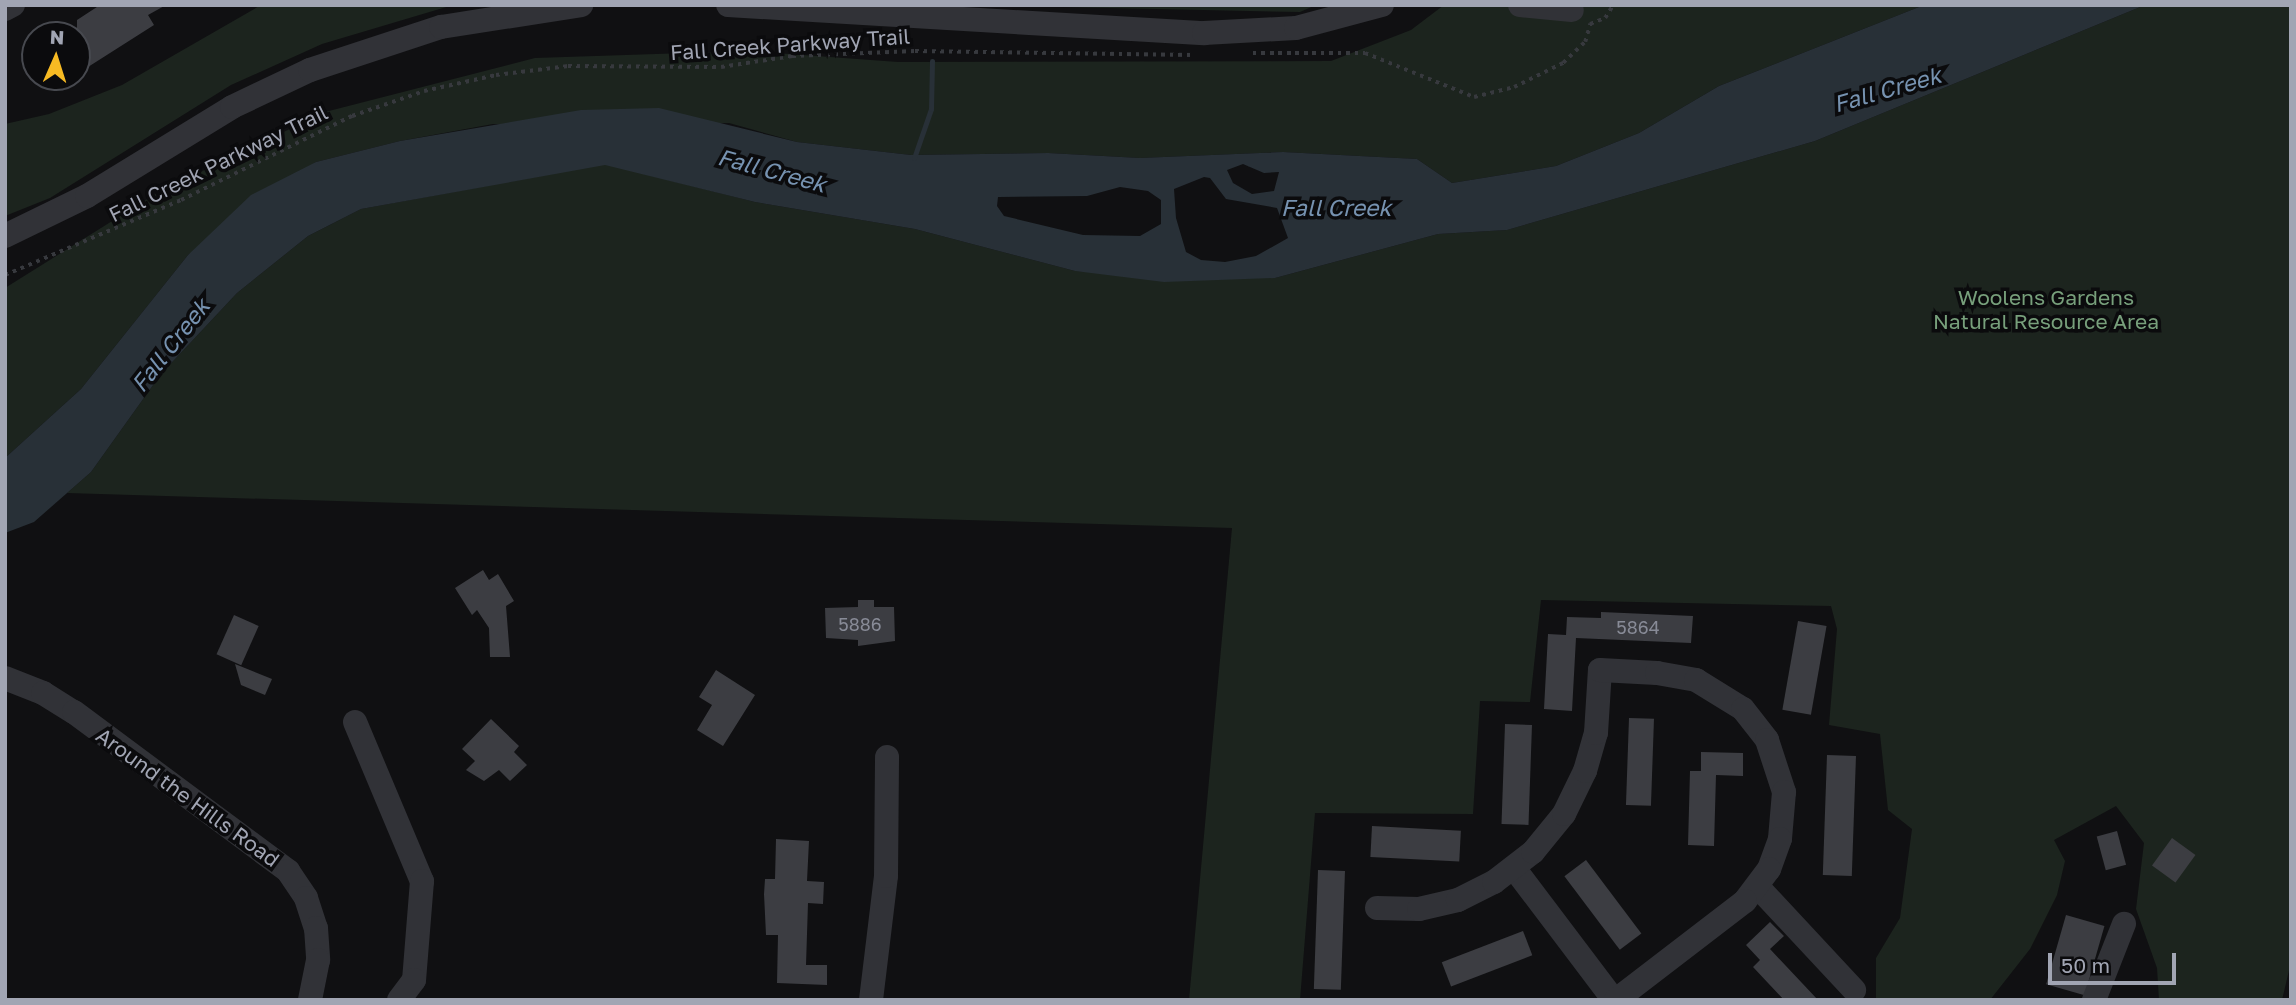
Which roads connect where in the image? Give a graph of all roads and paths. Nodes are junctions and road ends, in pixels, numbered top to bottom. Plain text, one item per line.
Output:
1 (13, 5) edge
2 (581, 5) edge
3 (728, 5) edge
4 (1382, 5) edge
5 (1520, 5) edge
6 (1614, 5) edge
7 (5, 9) edge
8 (1572, 10) dead end
9 (1240, 53) dead end
10 (1198, 55) dead end
11 (5, 236) edge
12 (5, 275) edge
13 (5, 678) edge
14 (355, 722) dead end
15 (887, 757) dead end
16 (1514, 868) junction
17 (1758, 887) junction
18 (1377, 908) dead end
19 (2124, 924) dead end
20 (1854, 990) dead end
21 (310, 1000) edge
22 (399, 1000) edge
23 (871, 1000) edge
24 (1615, 1000) edge
25 (2094, 1000) edge

1 - 7 street
2 - 11 street
3 - 4 street
5 - 8 street
6 - 9 path
10 - 12 path, Fall Creek Parkway Trail
13 - 21 street, Around the Hills Road
14 - 22 street
15 - 23 street
16 - 17 street
16 - 18 street
16 - 24 street
17 - 20 street
17 - 24 street
19 - 25 street

